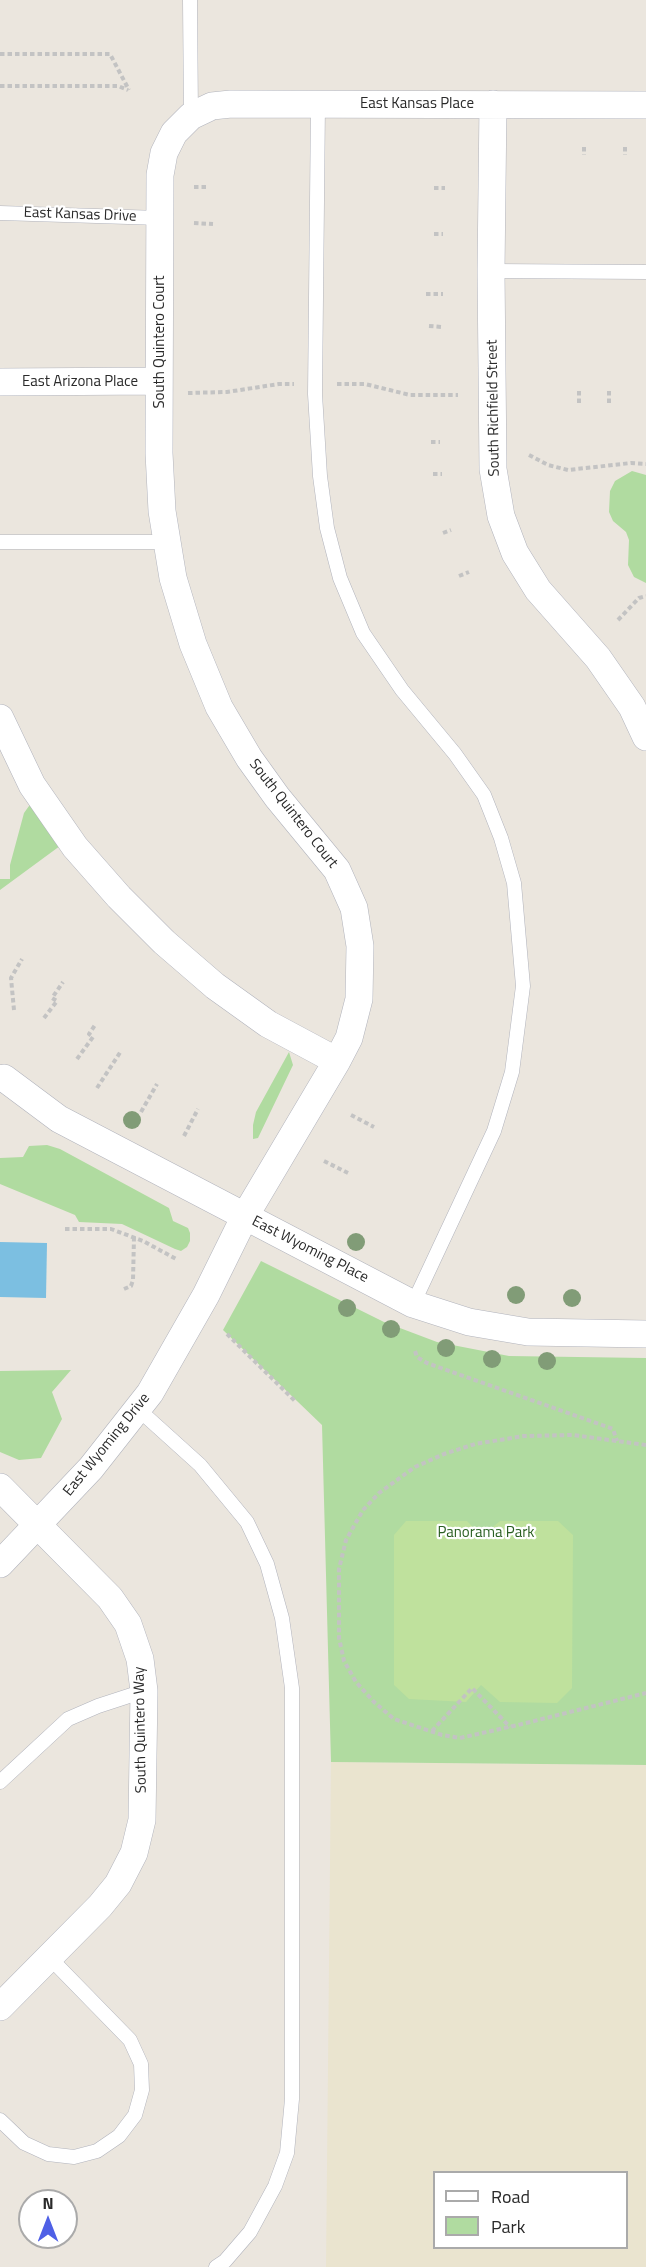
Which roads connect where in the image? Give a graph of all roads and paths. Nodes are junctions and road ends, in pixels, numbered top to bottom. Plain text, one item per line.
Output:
1 (190, 0) edge
2 (0, 54) edge
3 (0, 86) edge
4 (318, 104) junction
5 (493, 104) junction
6 (646, 105) edge
7 (191, 116) junction
8 (584, 147) dead end
9 (625, 147) dead end
10 (584, 155) dead end
11 (625, 155) dead end
12 (194, 187) dead end
13 (209, 187) dead end
14 (434, 188) dead end
15 (445, 188) dead end
16 (0, 213) edge
17 (160, 218) junction
18 (194, 223) dead end
19 (213, 224) dead end
20 (434, 234) dead end
21 (443, 234) dead end
22 (491, 271) junction
23 (646, 272) edge
24 (426, 294) dead end
25 (443, 294) dead end
26 (429, 326) dead end
27 (442, 327) dead end
28 (159, 381) junction
29 (0, 382) edge
30 (579, 391) dead end
31 (609, 391) dead end
32 (579, 404) dead end
33 (609, 404) dead end
34 (431, 442) dead end
35 (440, 442) dead end
36 (529, 455) dead end
37 (646, 465) edge
38 (433, 474) dead end
39 (442, 474) dead end
40 (451, 530) dead end
41 (443, 533) dead end
42 (0, 542) edge
43 (167, 542) junction
44 (469, 572) dead end
45 (459, 576) dead end
46 (646, 596) edge
47 (618, 620) dead end
48 (0, 718) edge
49 (646, 737) edge
50 (22, 959) dead end
51 (63, 982) dead end
52 (14, 1010) dead end
53 (44, 1018) dead end
54 (95, 1025) dead end
55 (121, 1051) dead end
56 (77, 1059) dead end
57 (337, 1061) junction
58 (2, 1076) edge
59 (157, 1084) dead end
60 (97, 1088) dead end
61 (198, 1109) dead end
62 (141, 1112) dead end
63 (351, 1115) dead end
64 (374, 1126) dead end
65 (184, 1136) dead end
66 (324, 1161) dead end
67 (348, 1173) dead end
68 (245, 1216) junction
69 (65, 1229) dead end
70 (134, 1237) junction
71 (178, 1260) dead end
72 (123, 1289) dead end
73 (413, 1304) junction
74 (227, 1334) dead end
75 (646, 1334) edge
76 (415, 1351) dead end
77 (296, 1402) dead end
78 (138, 1409) junction
79 (617, 1441) junction
80 (646, 1444) edge
81 (0, 1487) edge
82 (38, 1525) junction
83 (0, 1564) edge
84 (144, 1691) junction
85 (646, 1693) edge
86 (511, 1727) junction
87 (432, 1731) junction
88 (0, 1782) edge
89 (49, 1957) junction
90 (0, 2007) edge
91 (0, 2120) edge
92 (216, 2267) edge

1 - 7 lane
2 - 3 path
4 - 5 street, East Kansas Place
4 - 7 street, East Kansas Place
4 - 73 lane
5 - 6 street, East Kansas Place
5 - 22 street, South Richfield Street
7 - 17 street, South Quintero Court
8 - 10 path
9 - 11 path
12 - 13 path
14 - 15 path
16 - 17 lane, East Kansas Drive
17 - 28 street, South Quintero Court
18 - 19 path
20 - 21 path
22 - 23 lane
22 - 49 street, South Richfield Street
24 - 25 path
26 - 27 path
28 - 29 street, East Arizona Place
28 - 43 street, South Quintero Court
30 - 32 path
31 - 33 path
34 - 35 path
36 - 37 path
38 - 39 path
40 - 41 path
42 - 43 lane
43 - 57 street, South Quintero Court
44 - 45 path
46 - 47 path
48 - 57 street
50 - 52 path
51 - 53 path
54 - 56 path
55 - 60 path
57 - 68 street, South Quintero Court
58 - 68 street, East Wyoming Place
59 - 62 path
61 - 65 path
63 - 64 path
66 - 67 path
68 - 73 street, East Wyoming Place
68 - 78 street, East Wyoming Drive
69 - 70 path
70 - 71 path
70 - 72 path
73 - 75 street, East Wyoming Place
74 - 77 path
76 - 79 path
78 - 82 street, East Wyoming Drive
78 - 92 lane
79 - 80 path
79 - 87 path
81 - 82 street, South Quintero Way
82 - 83 street, East Wyoming Drive
82 - 84 street, South Quintero Way
84 - 88 lane
84 - 89 street, South Quintero Way
85 - 86 path
86 - 87 path
86 - 87 path
89 - 90 street, South Quintero Way
89 - 91 lane

